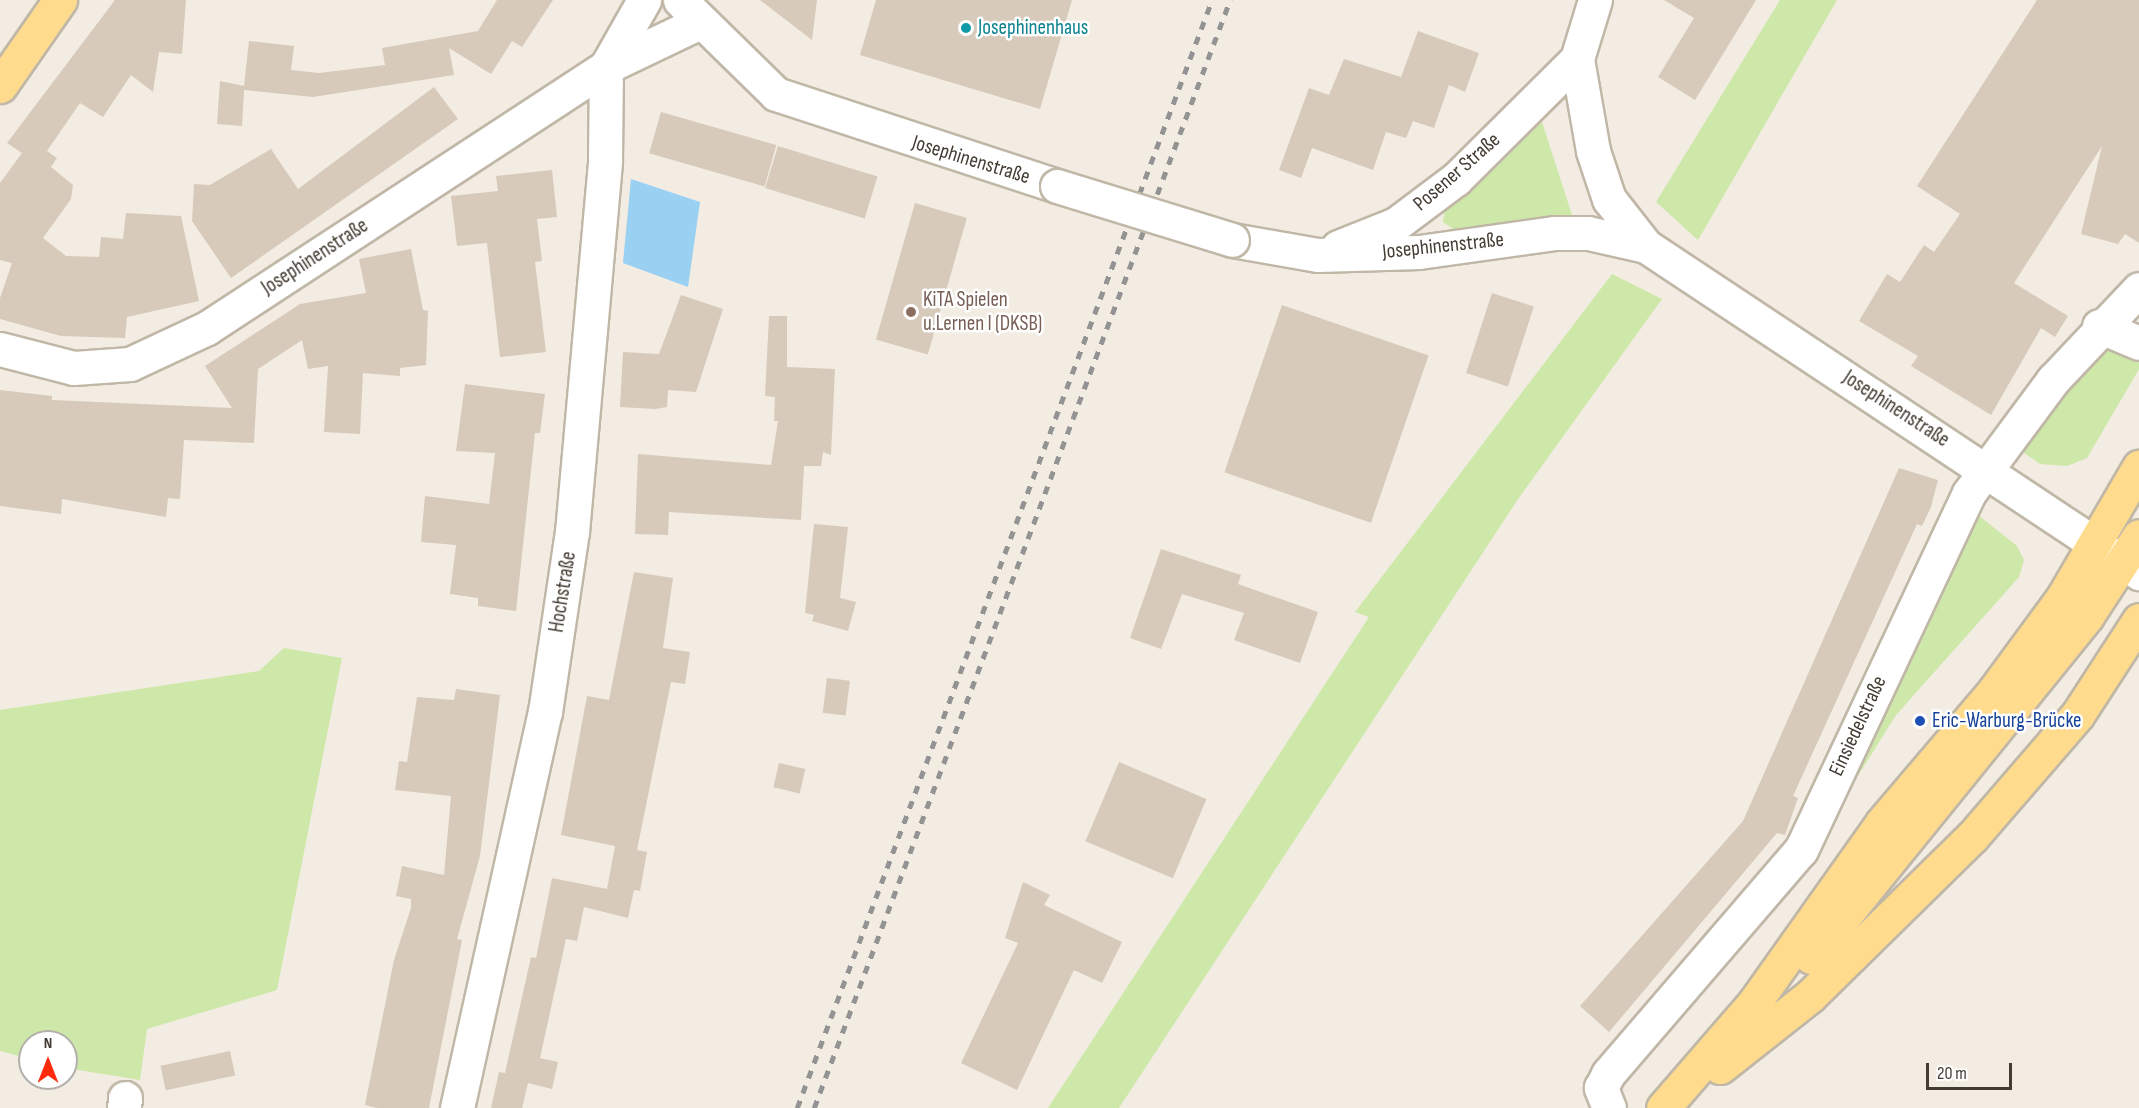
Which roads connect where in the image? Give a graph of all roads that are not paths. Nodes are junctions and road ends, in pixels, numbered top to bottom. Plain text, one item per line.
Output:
1 (60, 0) edge
2 (644, 0) edge
3 (1595, 0) edge
4 (689, 11) edge
5 (1577, 59) junction
6 (606, 67) junction
7 (0, 86) edge
8 (1646, 246) junction
9 (1318, 255) junction
10 (2139, 289) edge
11 (2099, 326) junction
12 (2139, 343) edge
13 (0, 349) edge
14 (2139, 467) edge
15 (1987, 468) junction
16 (2096, 543) junction
17 (2134, 557) edge
18 (2139, 620) edge
19 (1740, 1049) junction
20 (457, 1108) edge
21 (1609, 1108) edge
22 (1664, 1108) edge

1 - 7 main road
2 - 6 street, Hochstraße
3 - 5 street, Posener Straße
4 - 6 street
4 - 9 street, Josephinenstraße, bridge
5 - 8 street, Posener Straße
5 - 9 street, Posener Straße
6 - 13 street, Josephinenstraße
6 - 20 street, Hochstraße
8 - 9 street, Josephinenstraße
8 - 15 street, Josephinenstraße
10 - 11 street, Einsiedelstraße
11 - 12 street
11 - 15 street, Einsiedelstraße
14 - 16 main road
15 - 16 street, Josephinenstraße
15 - 21 street, Einsiedelstraße
16 - 17 street, Josephinenstraße
16 - 22 main road
17 - 19 main road
18 - 19 main road
19 - 22 main road

